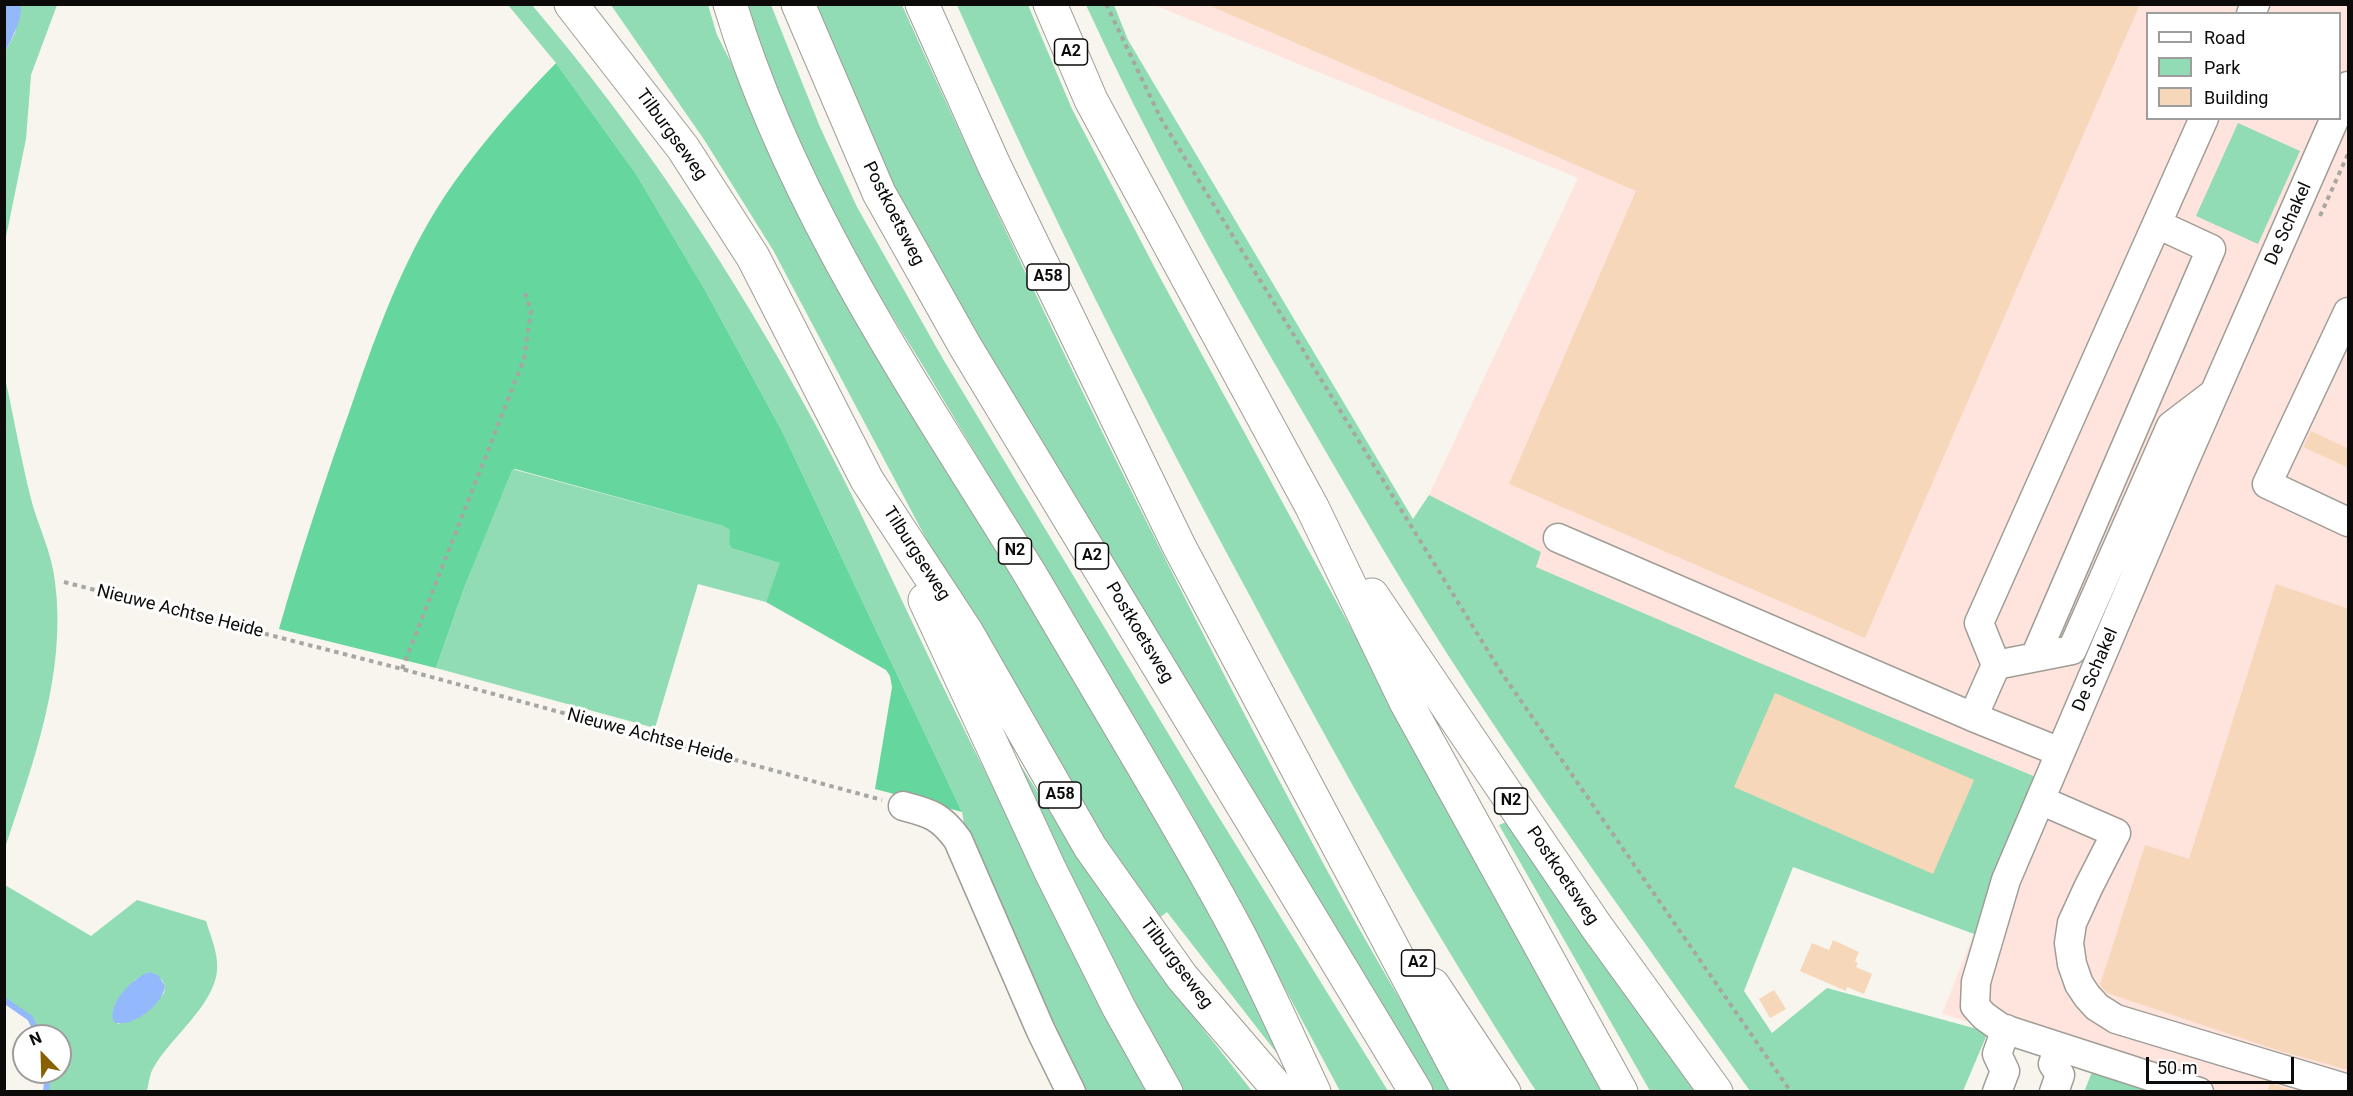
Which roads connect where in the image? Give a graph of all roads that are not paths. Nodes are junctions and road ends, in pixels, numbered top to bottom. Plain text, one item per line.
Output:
1 (571, 4) edge
2 (730, 4) edge
3 (798, 4) edge
4 (922, 4) edge
5 (1050, 4) edge
6 (2203, 120) edge
7 (2334, 120) edge
8 (2157, 224) junction
9 (2349, 312) edge
10 (2215, 393) junction
11 (867, 480) junction
12 (1312, 507) junction
13 (2349, 522) edge
14 (1558, 538) dead end
15 (2035, 657) junction
16 (1996, 665) junction
17 (1973, 717) junction
18 (2060, 752) junction
19 (2040, 800) junction
20 (903, 806) road end
21 (1333, 834) junction
22 (2006, 1029) junction
23 (2059, 1047) junction
24 (2349, 1089) edge
25 (1280, 1091) edge
26 (1071, 1092) edge
27 (1166, 1092) edge
28 (1314, 1092) edge
29 (1416, 1092) edge
30 (1469, 1092) edge
31 (1504, 1092) edge
32 (1621, 1092) edge
33 (1716, 1092) edge
34 (1997, 1092) edge
35 (2054, 1092) edge
36 (2199, 1092) edge

1 - 11 highway, Tilburgseweg / A58
2 - 28 highway, N2
3 - 29 highway, Postkoetsweg / A2
4 - 21 highway, A58
5 - 12 highway, Postkoetsweg / A2
6 - 8 street
7 - 10 street, De Schakel
8 - 15 street
8 - 16 street
9 - 13 street
10 - 15 street
10 - 18 street, De Schakel
11 - 25 highway, Tilburgseweg / A58
11 - 27 highway, A58
12 - 32 highway, Postkoetsweg / A2
12 - 33 highway, Postkoetsweg / N2
14 - 17 street
15 - 16 street
16 - 17 street
17 - 18 street
18 - 19 street, De Schakel
19 - 22 street, De Schakel
19 - 24 street
20 - 26 street
21 - 30 highway, A58
21 - 31 highway, A2
22 - 23 street, De Schakel
22 - 34 street
23 - 35 street
23 - 36 street, De Schakel

